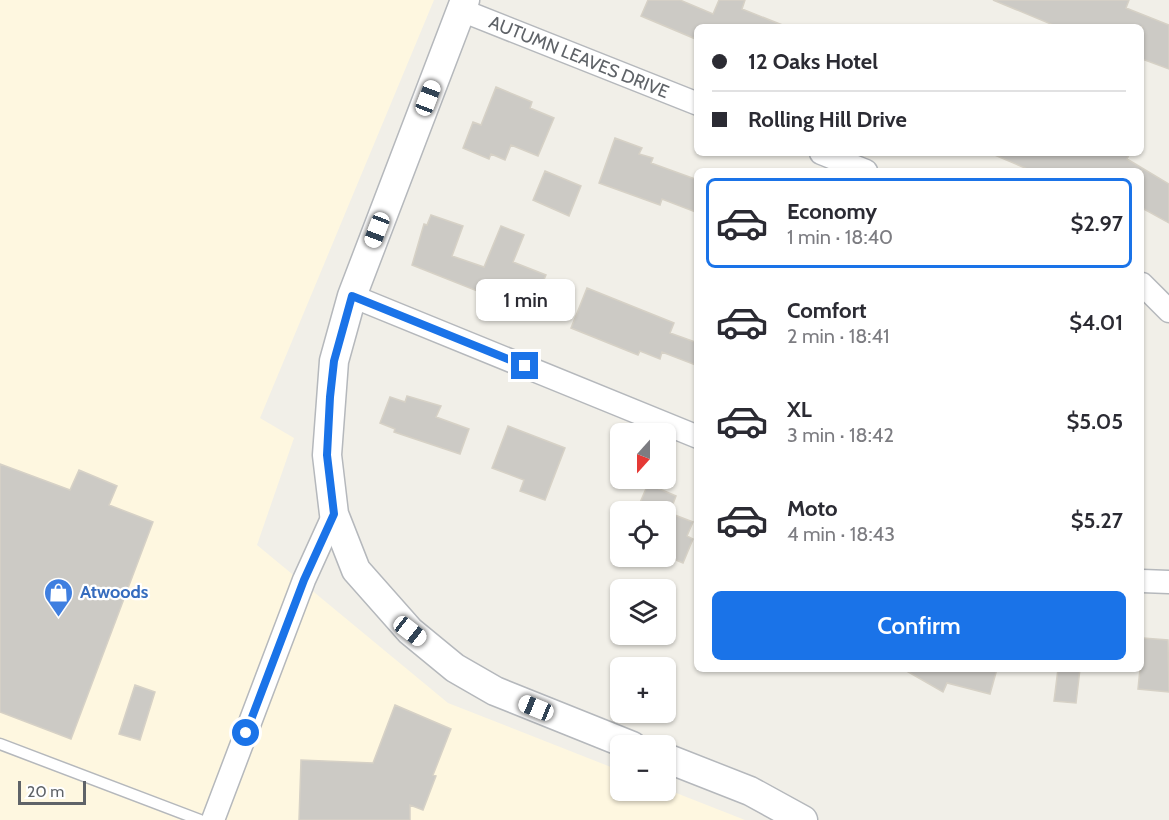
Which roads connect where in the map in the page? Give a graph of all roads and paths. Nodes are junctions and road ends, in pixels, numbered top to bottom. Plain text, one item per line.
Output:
1 (463, 5) edge
2 (694, 102) edge
3 (828, 156) edge
4 (858, 168) edge
5 (1144, 286) edge
6 (352, 296) junction
7 (1169, 311) edge
8 (694, 435) edge
9 (334, 514) junction
10 (1144, 581) edge
11 (1169, 582) edge
12 (610, 737) edge
13 (0, 744) edge
14 (676, 762) edge
15 (200, 820) edge
16 (213, 820) edge
17 (803, 820) edge

1 - 2 street, AUTUMN LEAVES DRIVE
1 - 6 street
3 - 4 street
5 - 7 street
6 - 8 street
6 - 9 street
9 - 12 street
9 - 16 street
10 - 11 street
13 - 15 lane
14 - 17 street

